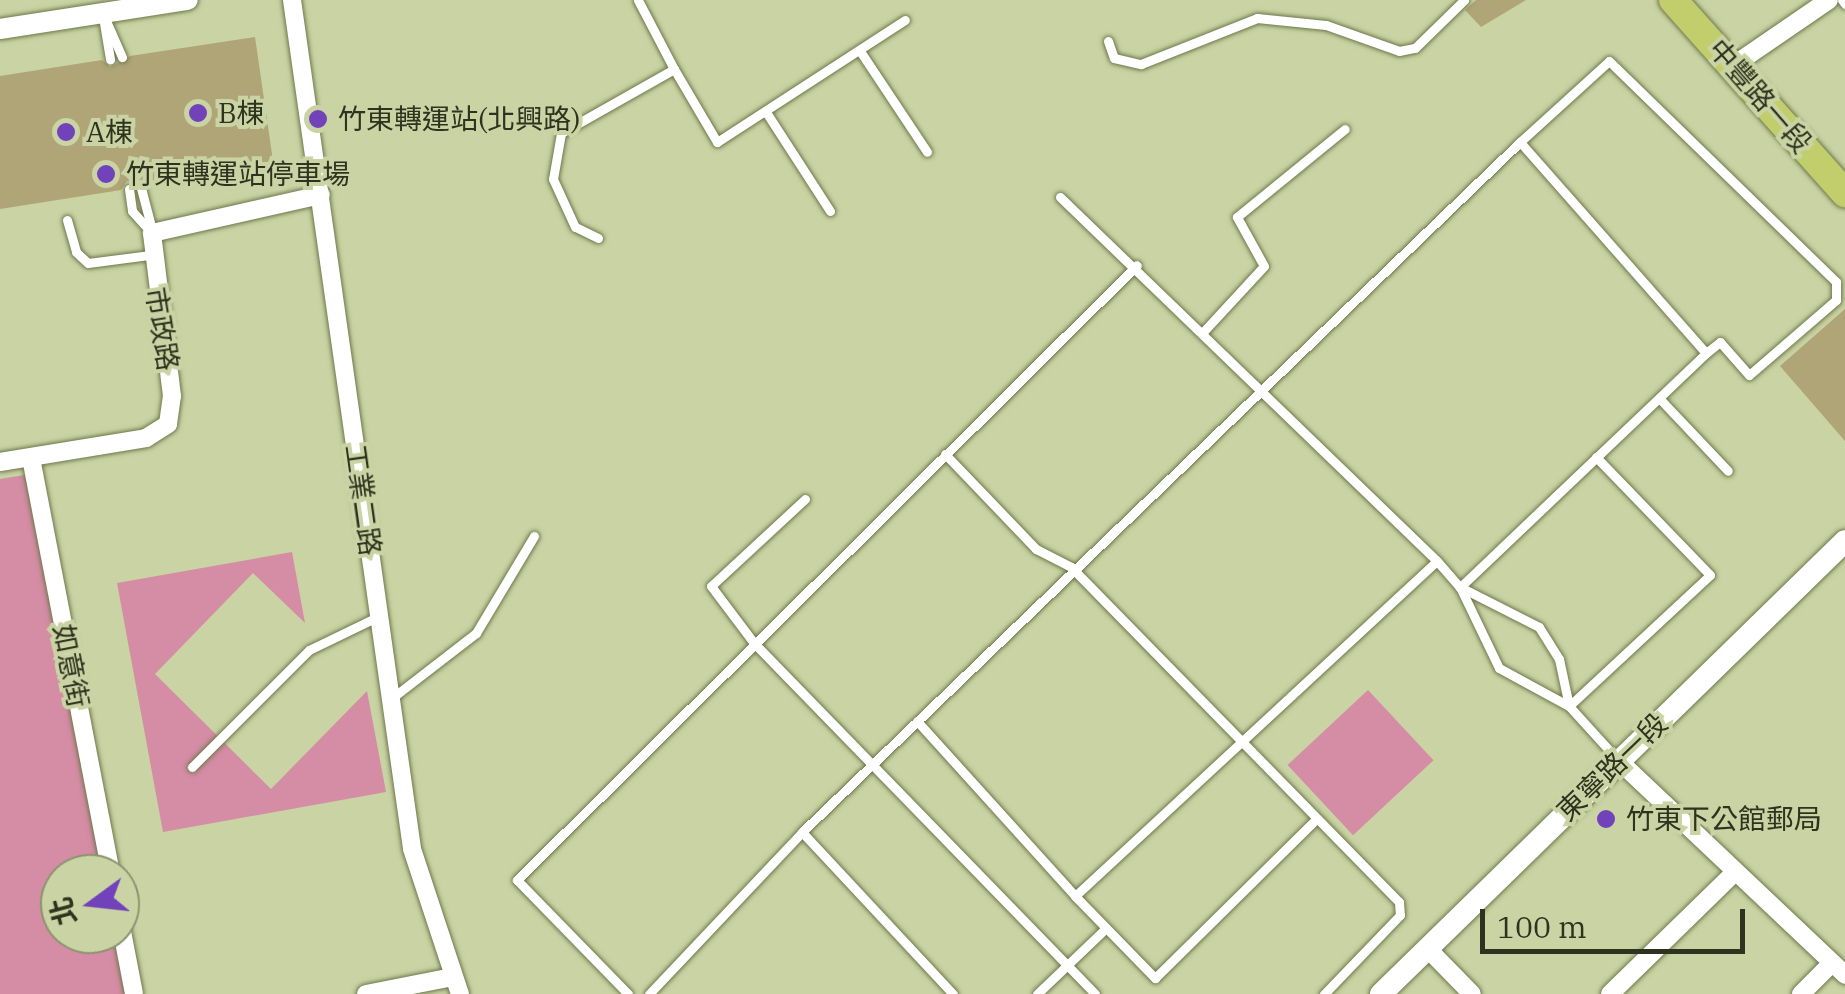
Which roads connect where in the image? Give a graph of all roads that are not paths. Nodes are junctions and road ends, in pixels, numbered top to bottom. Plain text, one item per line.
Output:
1 (188, 0) edge
2 (292, 0) edge
3 (638, 0) edge
4 (1464, 0) edge
5 (1673, 0) edge
6 (1830, 0) edge
7 (102, 13) junction
8 (905, 20) dead end
9 (0, 29) edge
10 (1108, 41) dead end
11 (860, 51) junction
12 (122, 57) dead end
13 (110, 58) dead end
14 (1734, 65) junction
15 (674, 69) junction
16 (766, 112) junction
17 (1345, 129) dead end
18 (1520, 142) junction
19 (927, 152) dead end
20 (141, 188) dead end
21 (129, 189) dead end
22 (1845, 193) edge
23 (321, 195) junction
24 (1060, 197) dead end
25 (830, 210) dead end
26 (67, 220) dead end
27 (152, 233) junction
28 (598, 238) dead end
29 (150, 256) junction
30 (1137, 265) junction
31 (1204, 331) junction
32 (1706, 353) junction
33 (1263, 388) junction
34 (1659, 398) junction
35 (946, 454) junction
36 (1596, 457) junction
37 (31, 458) junction
38 (0, 462) edge
39 (1728, 471) dead end
40 (806, 499) dead end
41 (534, 536) dead end
42 (1845, 540) edge
43 (1437, 561) junction
44 (1071, 567) junction
45 (1460, 587) junction
46 (379, 616) junction
47 (754, 643) junction
48 (392, 698) junction
49 (1568, 706) junction
50 (917, 721) junction
51 (1240, 744) junction
52 (1618, 760) junction
53 (874, 765) junction
54 (192, 767) dead end
55 (1315, 820) junction
56 (802, 832) junction
57 (107, 854) edge
58 (1733, 874) junction
59 (1075, 896) junction
60 (1106, 929) junction
61 (1427, 948) junction
62 (126, 954) edge
63 (1066, 965) junction
64 (1837, 971) edge
65 (456, 986) edge
66 (134, 994) edge
67 (366, 994) edge
68 (628, 994) edge
69 (649, 994) edge
70 (953, 994) edge
71 (1037, 994) edge
72 (1095, 994) edge
73 (1324, 994) edge
74 (1381, 994) edge
75 (1472, 994) edge
76 (1610, 994) edge
77 (1801, 994) edge

1 - 7 street
2 - 23 street, 工業二路
3 - 15 lane
4 - 10 lane
5 - 14 main road, 中豐路一段
6 - 14 street
7 - 9 street
7 - 12 lane
7 - 13 lane
8 - 11 lane
11 - 16 lane
11 - 19 lane
14 - 22 main road, 中豐路一段
15 - 16 lane
15 - 28 lane
16 - 25 lane
17 - 31 lane
18 - 32 lane
18 - 32 lane
18 - 33 lane
20 - 27 lane
21 - 27 lane
23 - 27 street
23 - 46 street, 工業二路
24 - 30 lane
26 - 29 lane
27 - 29 street, 市政路
29 - 37 street, 市政路
30 - 31 lane
30 - 35 lane
31 - 33 lane
32 - 34 lane
33 - 43 lane
33 - 44 lane
34 - 36 lane
34 - 39 lane
35 - 44 lane
35 - 47 lane
36 - 45 lane
36 - 49 lane
37 - 38 street, 市政路
37 - 57 street, 如意街
40 - 47 lane
41 - 48 lane
42 - 52 main road, 東寧路一段
43 - 45 lane
43 - 51 lane
44 - 50 lane
44 - 51 lane
45 - 49 lane
45 - 49 lane
46 - 48 street, 工業二路
46 - 54 lane
47 - 53 lane
47 - 68 lane
48 - 65 street, 工業二路
49 - 52 lane
50 - 53 lane
50 - 59 lane
51 - 55 lane
51 - 59 lane
52 - 58 street
52 - 61 main road, 東寧路一段
53 - 56 lane
53 - 63 lane
55 - 60 lane
55 - 73 lane
56 - 69 lane
56 - 70 lane
58 - 64 street
58 - 76 street
59 - 60 lane
60 - 63 lane
61 - 74 main road, 東寧路一段
61 - 75 street
62 - 66 street
63 - 71 lane
63 - 72 lane
64 - 77 street
65 - 67 street

